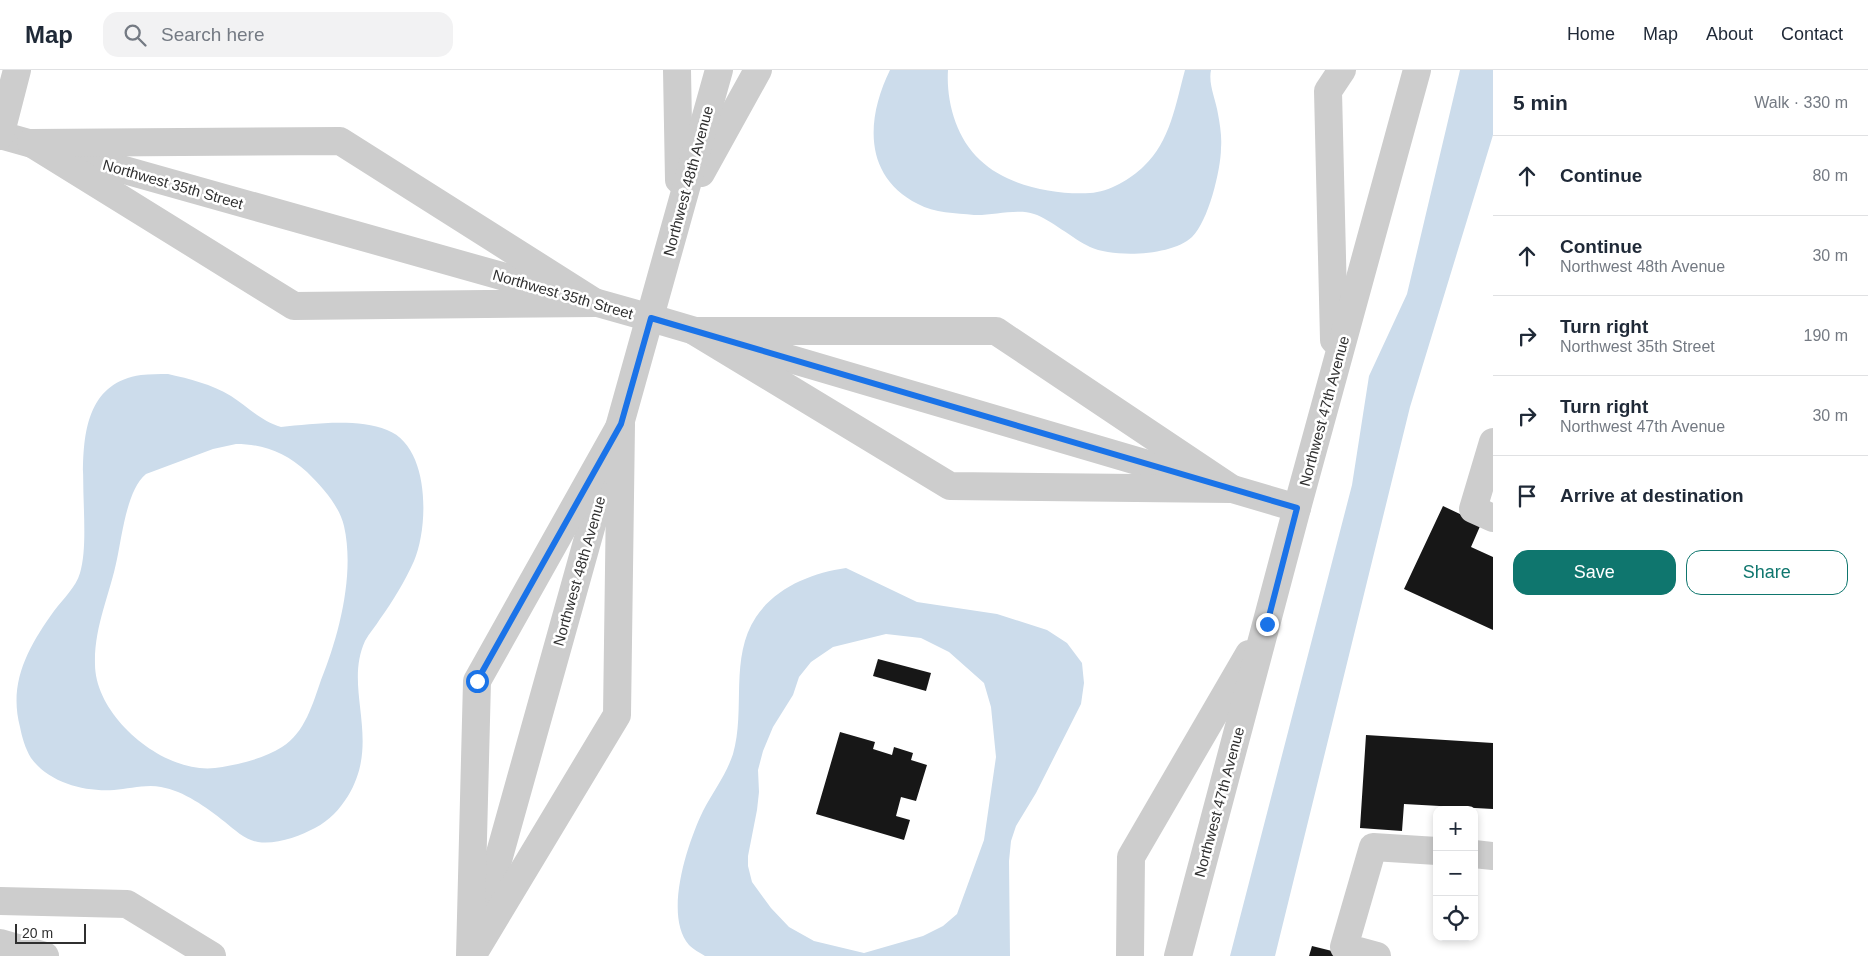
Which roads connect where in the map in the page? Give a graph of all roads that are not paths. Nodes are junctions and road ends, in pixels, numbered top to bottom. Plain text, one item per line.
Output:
1 (17, 70) edge
2 (677, 70) edge
3 (719, 70) edge
4 (758, 70) edge
5 (1342, 70) edge
6 (1417, 70) edge
7 (0, 135) edge
8 (31, 143) junction
9 (680, 212) junction
10 (596, 303) junction
11 (651, 318) junction
12 (694, 331) junction
13 (1335, 370) junction
14 (621, 424) junction
15 (1493, 442) edge
16 (1232, 489) junction
17 (1297, 508) junction
18 (1493, 518) edge
19 (1267, 624) junction
20 (1433, 851) edge
21 (1478, 854) edge
22 (1493, 856) edge
23 (0, 900) edge
24 (0, 943) edge
25 (45, 956) edge
26 (212, 956) edge
27 (471, 956) edge
28 (1130, 956) edge
29 (1178, 956) edge
30 (1377, 956) edge

1 - 7 street
2 - 9 street
3 - 9 street, Northwest 48th Avenue
4 - 9 street
5 - 13 street
6 - 13 street, Northwest 47th Avenue
7 - 8 street, Northwest 35th Street
8 - 10 street, Northwest 35th Street
8 - 10 street
8 - 10 street
9 - 11 street, Northwest 48th Avenue
10 - 11 street, Northwest 35th Street
11 - 12 street, Northwest 35th Street
11 - 14 street, Northwest 48th Avenue
12 - 16 street, Northwest 35th Street
12 - 16 street
12 - 16 street
13 - 17 street, Northwest 47th Avenue
14 - 27 street, Northwest 48th Avenue
14 - 27 street
14 - 27 street
15 - 18 street
16 - 17 street, Northwest 35th Street
17 - 19 street, Northwest 47th Avenue
19 - 28 street
19 - 29 street, Northwest 47th Avenue
20 - 30 street
21 - 22 street
23 - 26 street
24 - 25 street

